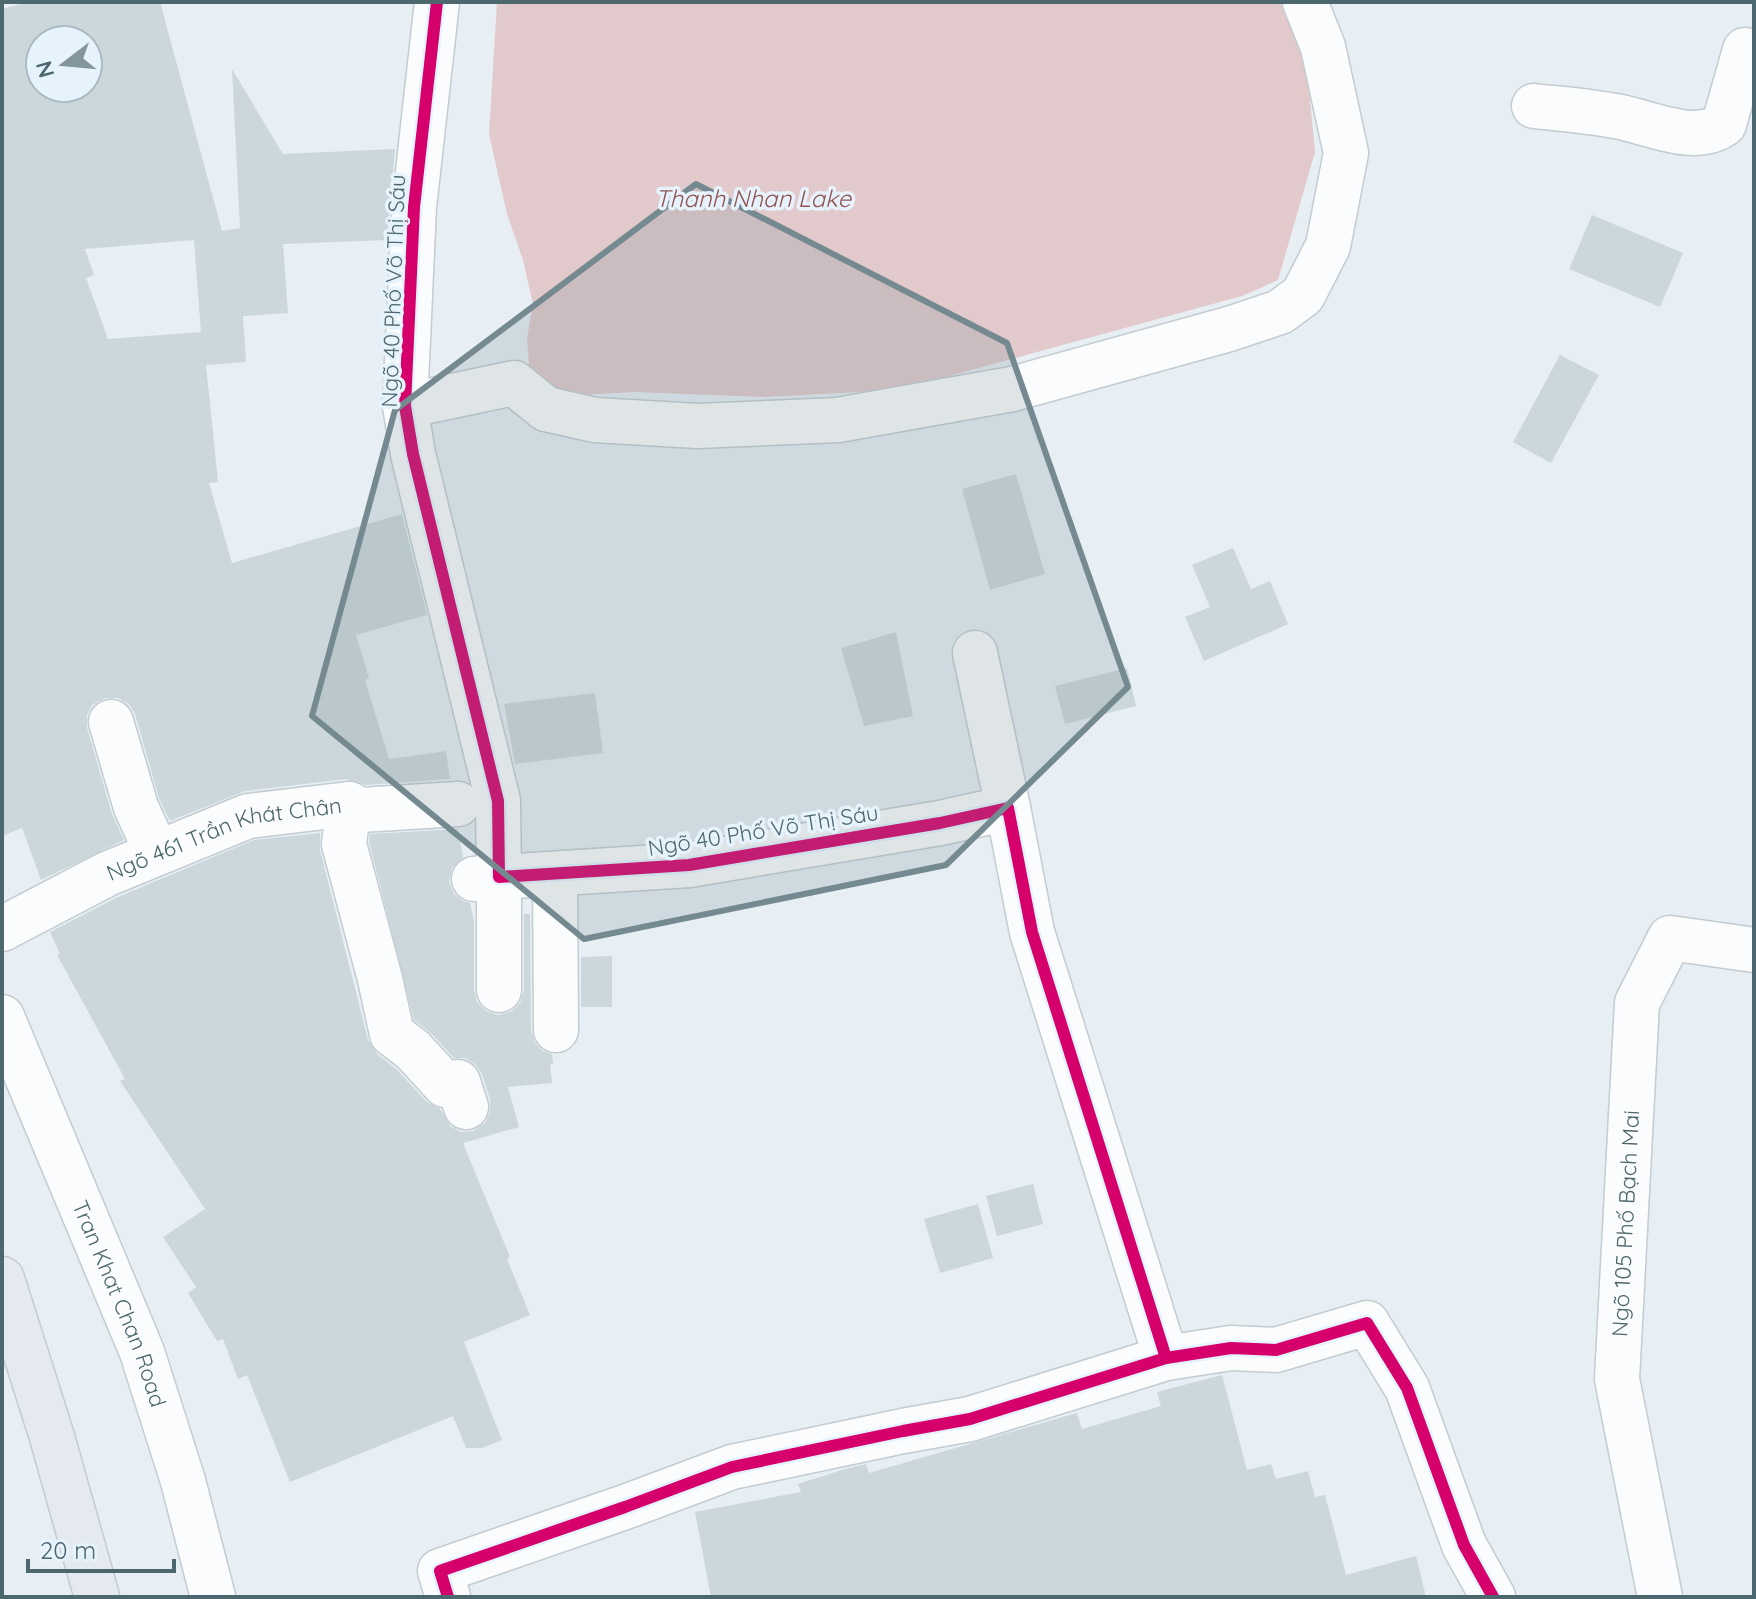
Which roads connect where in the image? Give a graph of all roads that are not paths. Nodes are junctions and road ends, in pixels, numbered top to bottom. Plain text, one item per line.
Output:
1 (437, 2) edge
2 (1305, 2) edge
3 (1754, 52) edge
4 (1534, 106) dead end
5 (405, 406) junction
6 (975, 653) dead end
7 (111, 722) dead end
8 (349, 804) junction
9 (458, 804) dead end
10 (1008, 808) junction
11 (165, 850) junction
12 (555, 875) junction
13 (486, 878) junction
14 (2, 929) edge
15 (1754, 950) edge
16 (499, 990) dead end
17 (2, 1017) edge
18 (556, 1030) dead end
19 (466, 1107) dead end
20 (2, 1279) edge
21 (1166, 1358) junction
22 (97, 1597) edge
23 (213, 1597) edge
24 (448, 1597) edge
25 (1493, 1597) edge
26 (1660, 1597) edge

1 - 5 street, Ngõ 40 Phố Võ Thị Sáu
2 - 5 street
3 - 4 street
5 - 13 street, Ngõ 40 Phố Võ Thị Sáu
6 - 10 street
7 - 11 street
8 - 9 street, Ngõ 461 Trần Khát Chân
8 - 11 street, Ngõ 461 Trần Khát Chân
8 - 19 street
10 - 12 street, Ngõ 40 Phố Võ Thị Sáu
10 - 21 street
11 - 14 street, Ngõ 461 Trần Khát Chân
12 - 13 street, Ngõ 40 Phố Võ Thị Sáu
12 - 18 street
13 - 16 street
15 - 26 street, Ngõ 105 Phố Bạch Mai
17 - 23 street, Tran Khat Chan Road
20 - 22 main road
21 - 24 street
21 - 25 street

